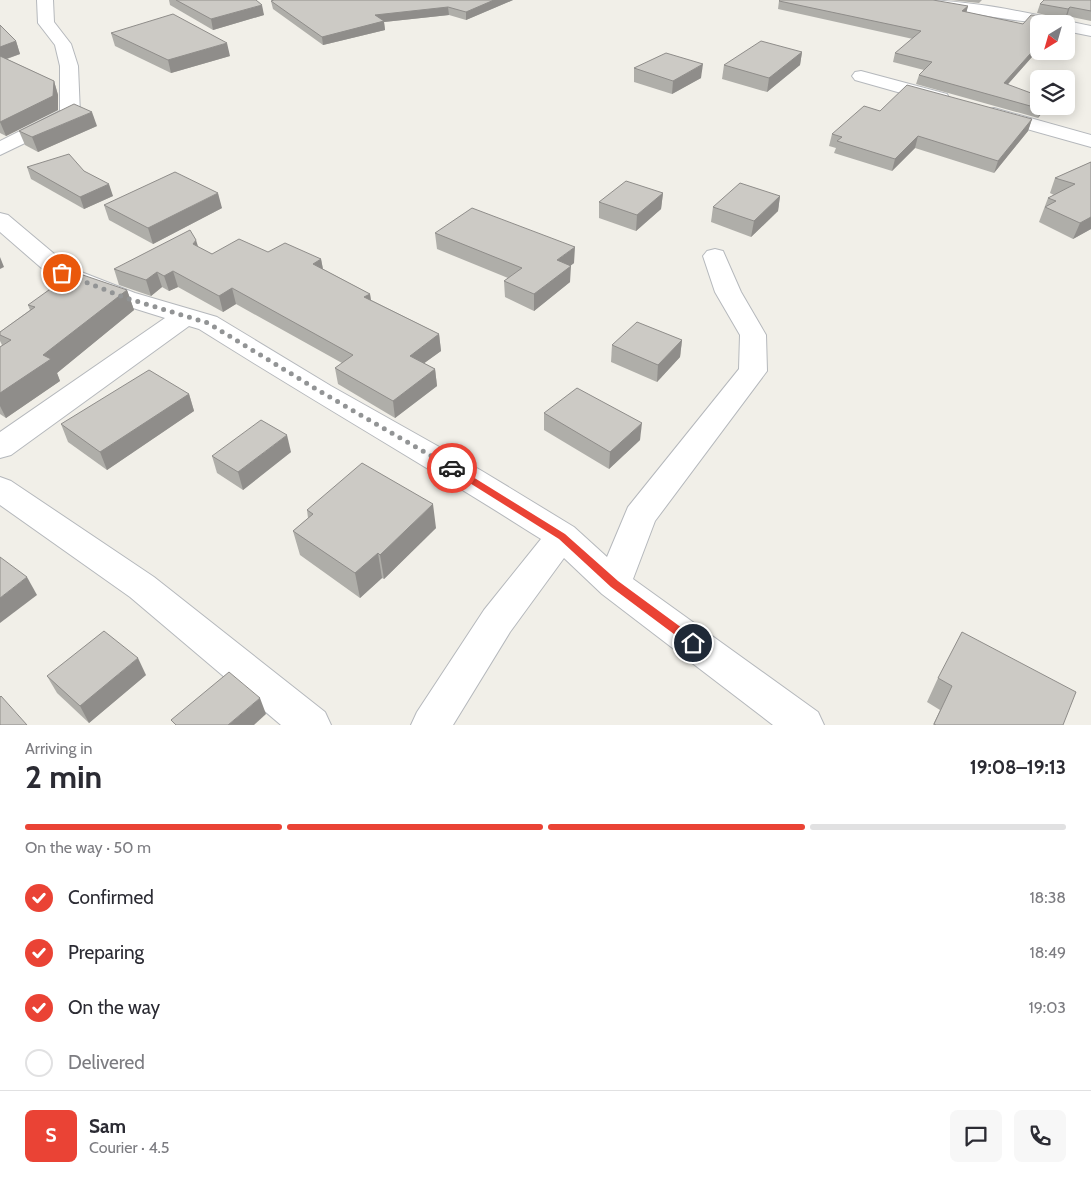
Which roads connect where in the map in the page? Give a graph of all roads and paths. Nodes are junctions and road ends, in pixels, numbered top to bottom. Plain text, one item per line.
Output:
1 (45, 0) edge
2 (922, 0) edge
3 (1030, 18) edge
4 (1075, 28) edge
5 (1091, 31) edge
6 (861, 76) dead end
7 (954, 102) edge
8 (973, 108) edge
9 (1091, 141) edge
10 (0, 149) edge
11 (0, 220) edge
12 (715, 256) dead end
13 (186, 316) junction
14 (0, 447) edge
15 (0, 489) edge
16 (562, 536) junction
17 (614, 584) junction
18 (311, 725) edge
19 (431, 725) edge
20 (804, 725) edge

1 - 10 street
2 - 3 street
4 - 5 street
6 - 7 street
8 - 9 street
11 - 13 street
12 - 17 street
13 - 14 street
13 - 16 street
15 - 18 street
16 - 17 street
16 - 19 street
17 - 20 street

